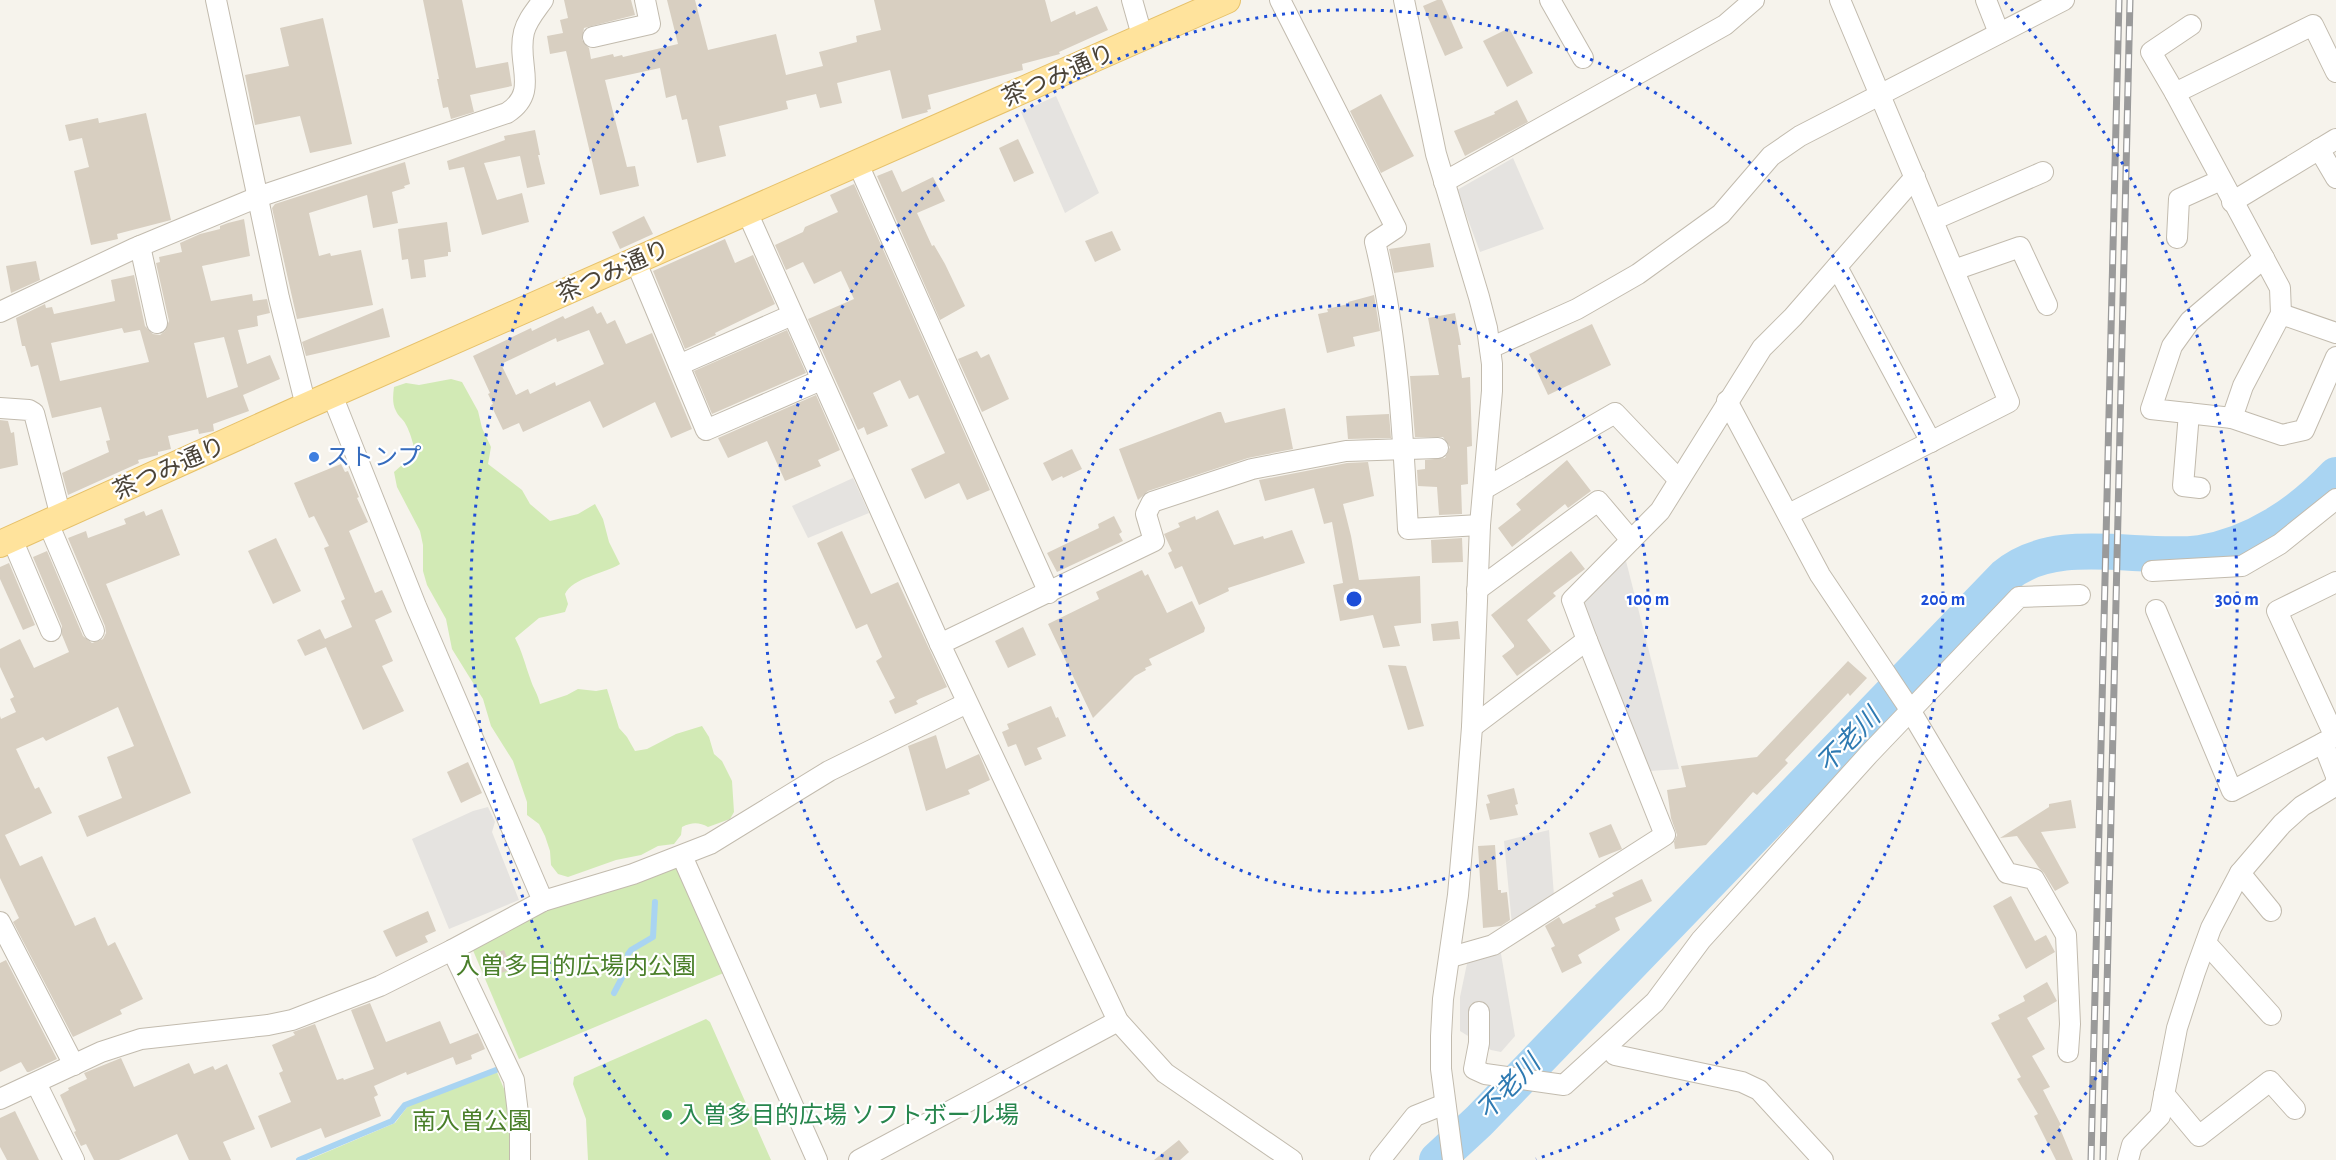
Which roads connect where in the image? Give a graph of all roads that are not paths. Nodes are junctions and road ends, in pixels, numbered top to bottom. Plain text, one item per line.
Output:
1 (216, 0) edge
2 (543, 0) edge
3 (645, 0) edge
4 (1132, 0) edge
5 (1227, 0) edge
6 (1280, 0) edge
7 (1404, 0) edge
8 (1550, 0) edge
9 (1754, 0) edge
10 (1840, 0) edge
11 (1986, 0) edge
12 (2064, 0) edge
13 (2191, 26) dead end
14 (1999, 33) junction
15 (593, 37) dead end
16 (1143, 39) junction
17 (1583, 58) dead end
18 (2336, 72) edge
19 (2175, 93) junction
20 (1880, 94) junction
21 (2336, 139) edge
22 (2319, 150) junction
23 (858, 164) junction
24 (2043, 172) dead end
25 (1915, 177) junction
26 (2336, 178) edge
27 (2221, 180) junction
28 (1444, 182) junction
29 (258, 196) junction
30 (2232, 202) junction
31 (747, 212) junction
32 (1933, 220) junction
33 (2177, 238) dead end
34 (140, 246) junction
35 (2264, 258) junction
36 (635, 260) junction
37 (1838, 267) junction
38 (1954, 270) junction
39 (2047, 305) dead end
40 (0, 312) edge
41 (2281, 314) junction
42 (792, 315) junction
43 (157, 323) dead end
44 (2336, 333) edge
45 (1490, 348) junction
46 (2336, 357) edge
47 (679, 365) junction
48 (821, 380) junction
49 (332, 395) junction
50 (1727, 400) junction
51 (306, 406) junction
52 (0, 408) edge
53 (2189, 413) junction
54 (2232, 418) junction
55 (1931, 442) junction
56 (1438, 448) dead end
57 (1404, 450) junction
58 (1679, 480) junction
59 (2200, 488) dead end
60 (1484, 489) junction
61 (2336, 499) edge
62 (1789, 514) junction
63 (55, 520) junction
64 (1480, 525) junction
65 (1631, 540) junction
66 (6, 542) edge
67 (2152, 571) dead end
68 (2336, 582) edge
69 (1477, 590) junction
70 (1049, 593) junction
71 (2080, 595) dead end
72 (2156, 610) dead end
73 (51, 631) dead end
74 (94, 631) dead end
75 (1587, 640) junction
76 (940, 644) junction
77 (967, 703) junction
78 (1905, 703) junction
79 (1472, 727) junction
80 (2331, 739) edge
81 (2336, 777) edge
82 (682, 856) junction
83 (2240, 873) junction
84 (543, 901) junction
85 (2271, 911) dead end
86 (0, 922) edge
87 (2206, 943) junction
88 (452, 950) junction
89 (1450, 957) junction
90 (1479, 1012) dead end
91 (2271, 1015) dead end
92 (1118, 1021) junction
93 (2068, 1052) dead end
94 (1615, 1055) dead end
95 (74, 1065) junction
96 (1441, 1069) junction
97 (1480, 1072) junction
98 (36, 1083) junction
99 (2164, 1095) junction
100 (0, 1100) edge
101 (2295, 1109) dead end
102 (1446, 1112) junction
103 (74, 1160) edge
104 (520, 1160) edge
105 (818, 1160) edge
106 (859, 1160) edge
107 (1292, 1160) edge
108 (1380, 1160) edge
109 (1453, 1160) edge
110 (1824, 1160) edge
111 (2128, 1160) edge

1 - 29 street
2 - 29 street
3 - 15 street
4 - 16 street
5 - 16 main road, 茶つみ通り
6 - 57 street
7 - 28 street
8 - 17 street
9 - 28 street
10 - 20 street
11 - 14 street
12 - 14 street
13 - 19 street
14 - 20 street
16 - 23 main road, 茶つみ通り
18 - 19 street
19 - 27 street
20 - 25 street
20 - 45 street
21 - 22 street
22 - 26 street
22 - 30 street
23 - 31 main road, 茶つみ通り
23 - 70 street
24 - 32 street
25 - 32 street
25 - 37 street
27 - 30 street
27 - 33 street
28 - 45 street
29 - 34 street
29 - 51 street
30 - 35 street
31 - 36 main road, 茶つみ通り
31 - 42 street
32 - 38 street
34 - 40 street
34 - 43 street
35 - 41 street
35 - 53 street
36 - 47 street
36 - 49 main road, 茶つみ通り
37 - 50 street
37 - 55 street
38 - 39 street
38 - 55 street
41 - 44 street
41 - 54 street
42 - 47 street
42 - 48 street
45 - 60 street
46 - 54 street
47 - 48 street
48 - 76 street
49 - 51 main road, 茶つみ通り
49 - 84 street
50 - 58 street
50 - 62 street
51 - 63 main road, 茶つみ通り
52 - 63 street
53 - 54 street
53 - 59 street
55 - 62 street
56 - 57 street
57 - 64 street
57 - 70 street
58 - 60 street
58 - 65 street
60 - 64 street
61 - 67 street
62 - 78 street
63 - 66 main road, 茶つみ通り
63 - 74 street
64 - 69 street
65 - 69 street
65 - 75 street
66 - 73 street
68 - 80 street
69 - 79 street
70 - 76 street
71 - 78 street
72 - 80 street
75 - 79 street
75 - 89 street
76 - 77 street
77 - 82 street
77 - 92 street
78 - 93 street
78 - 97 street
79 - 89 street
80 - 81 street
81 - 83 street
82 - 84 street
82 - 105 street
83 - 85 street
83 - 87 street
84 - 88 street
86 - 95 street
87 - 91 street
87 - 99 street
88 - 95 street
88 - 104 street
89 - 96 street
90 - 97 street
92 - 106 street
92 - 107 street
94 - 110 street
95 - 98 street
96 - 97 street
96 - 102 street
98 - 100 street
98 - 103 street
99 - 101 street
99 - 111 street
102 - 108 street
102 - 109 street

